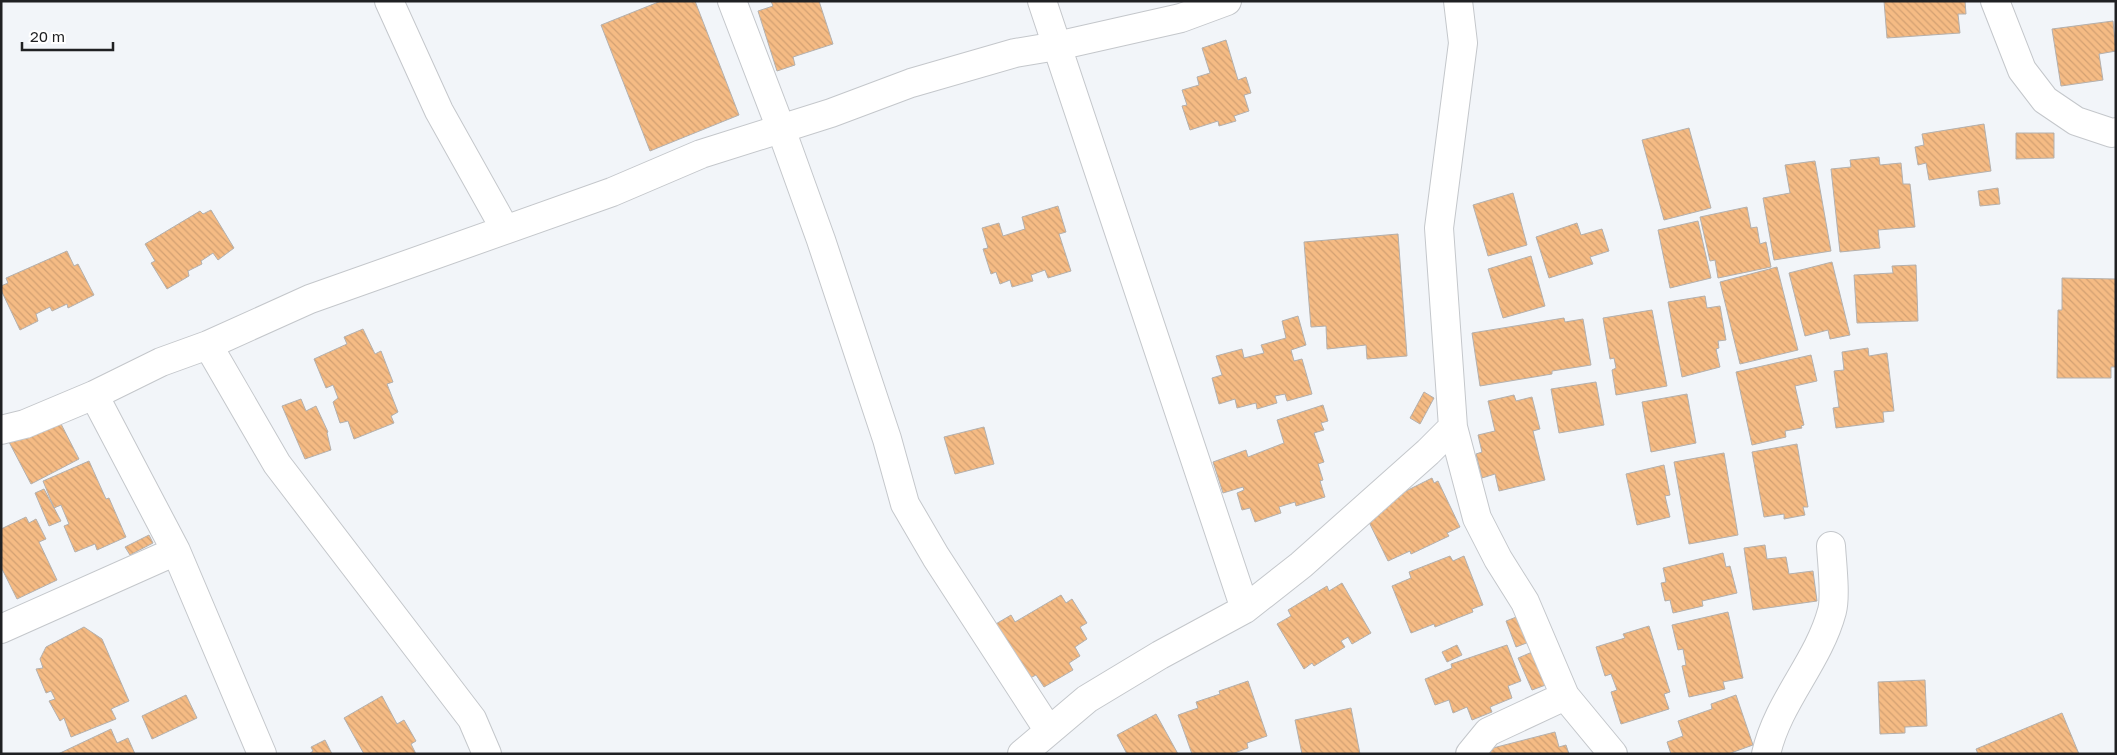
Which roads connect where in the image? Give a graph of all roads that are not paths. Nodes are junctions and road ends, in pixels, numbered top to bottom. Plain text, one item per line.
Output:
1 (389, 1) edge
2 (732, 1) edge
3 (1042, 1) edge
4 (1228, 1) edge
5 (1458, 1) edge
6 (1995, 1) edge
7 (1058, 46) junction
8 (781, 129) junction
9 (2116, 132) edge
10 (505, 229) junction
11 (208, 345) junction
12 (94, 395) junction
13 (1453, 427) junction
14 (1, 430) edge
15 (1831, 546) dead end
16 (176, 551) junction
17 (1245, 609) junction
18 (1, 629) edge
19 (1565, 696) junction
20 (1049, 731) junction
21 (262, 754) edge
22 (487, 754) edge
23 (1022, 754) edge
24 (1470, 754) edge
25 (1613, 754) edge
26 (1766, 754) edge

1 - 10 street
2 - 8 street
3 - 7 street
4 - 7 street
5 - 13 street
6 - 9 street
7 - 8 street
7 - 17 street
8 - 10 street
8 - 20 street
10 - 11 street
11 - 12 street
11 - 22 street
12 - 14 street
12 - 16 street
13 - 17 street
13 - 19 street
15 - 26 street
16 - 18 street
16 - 21 street
17 - 20 street
19 - 24 street
19 - 25 street
20 - 23 street

